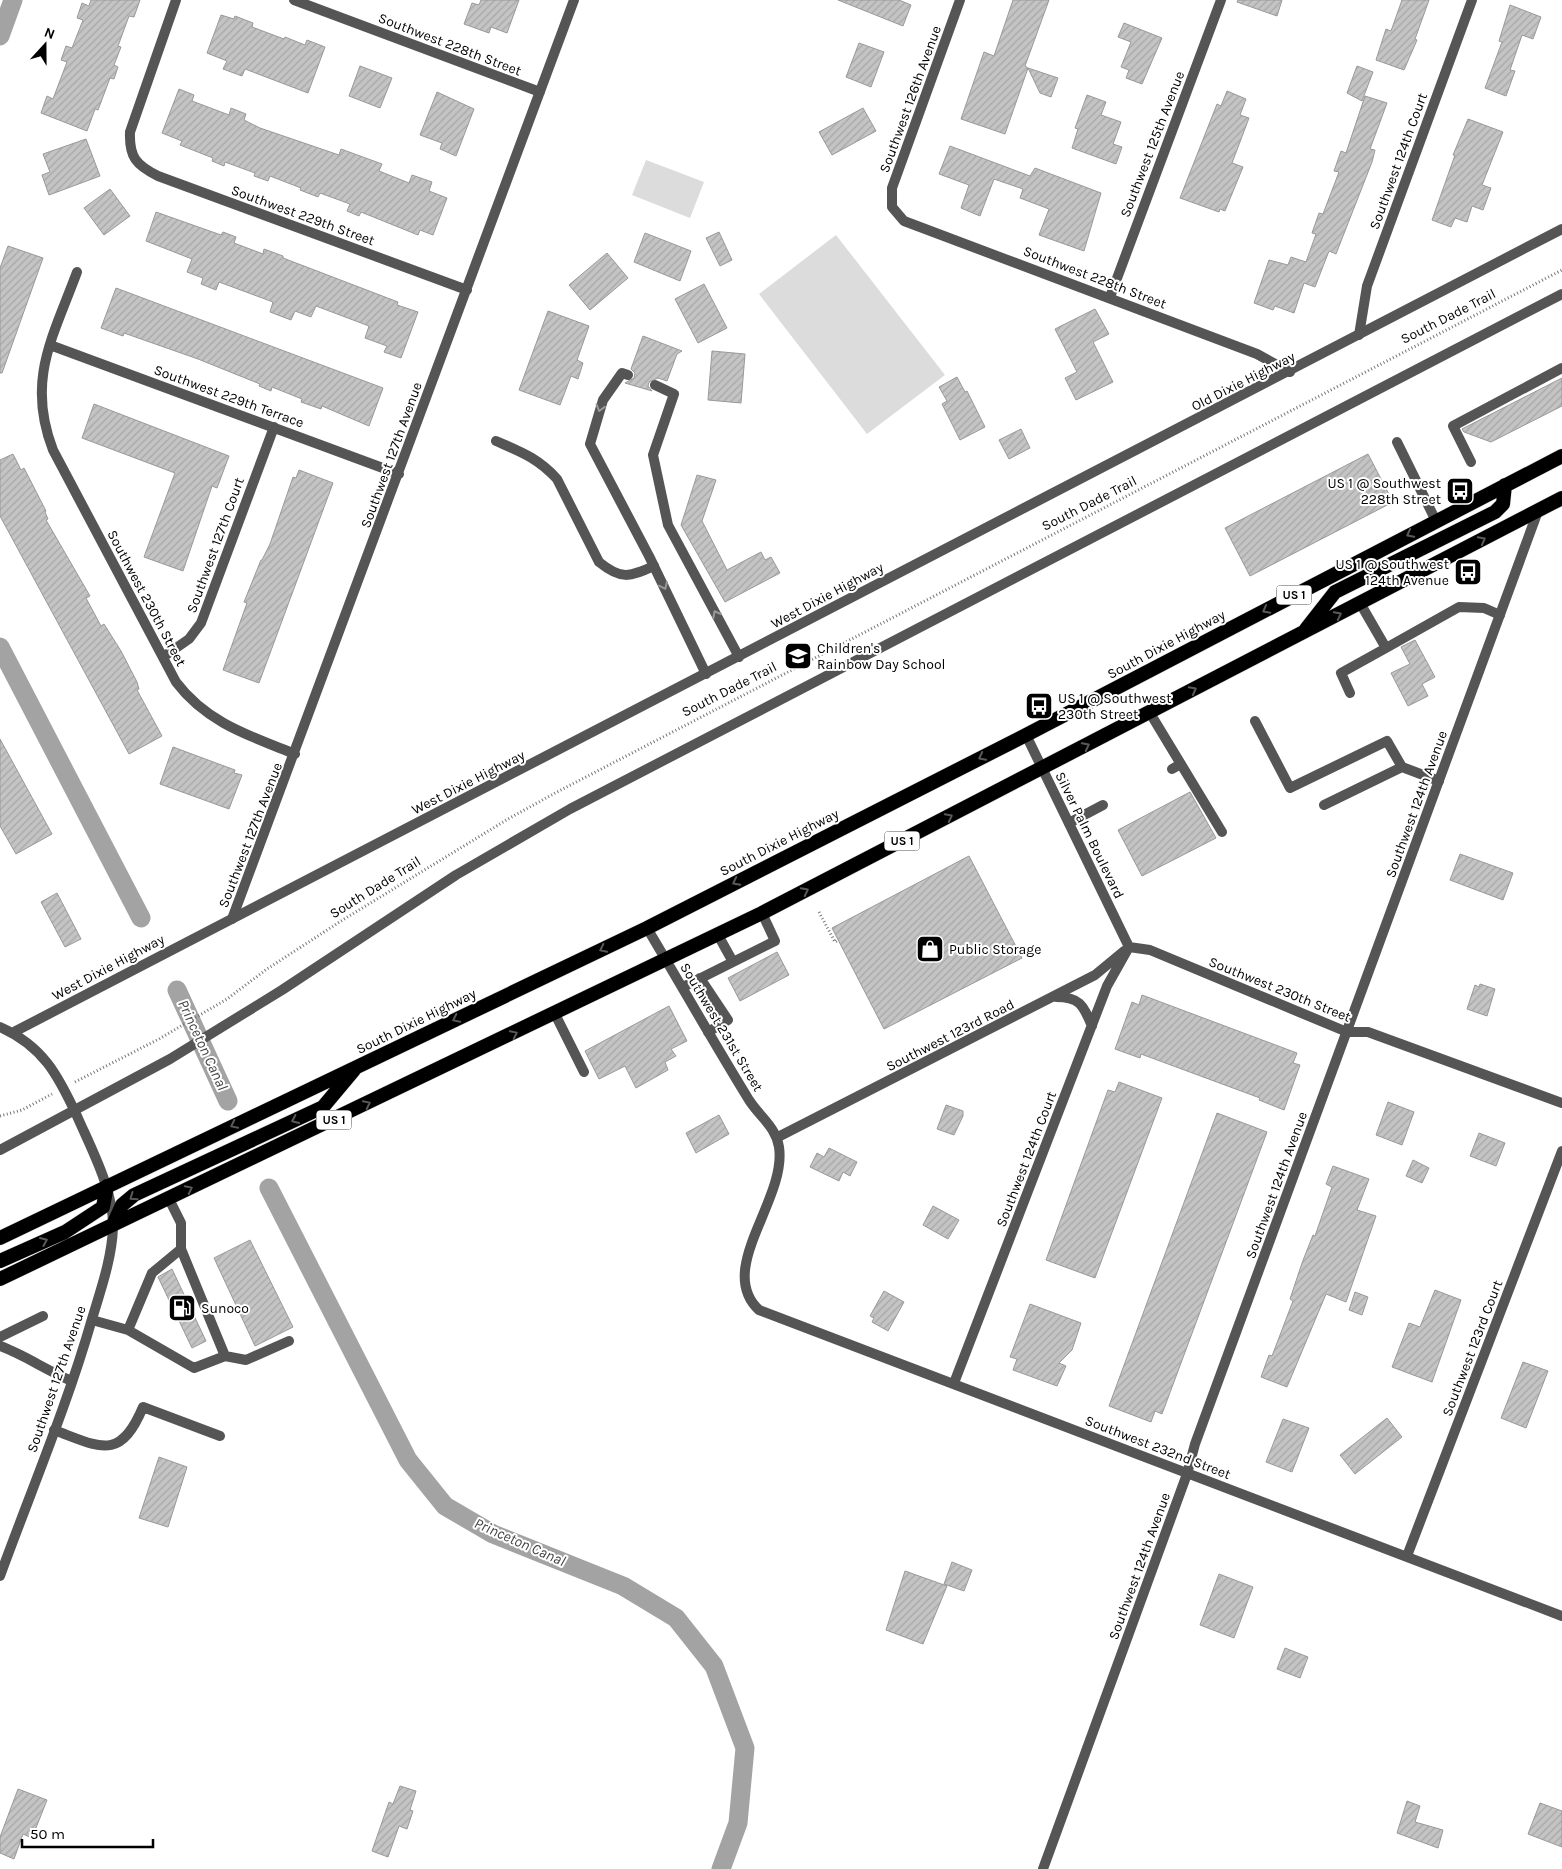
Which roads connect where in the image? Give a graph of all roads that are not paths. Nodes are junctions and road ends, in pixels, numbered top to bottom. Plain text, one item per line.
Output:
1 (176, 0) edge
2 (294, 0) edge
3 (574, 0) edge
4 (960, 0) edge
5 (1221, 0) edge
6 (1472, 0) edge
7 (540, 92) junction
8 (892, 208) joint
9 (1562, 229) edge
10 (77, 272) dead end
11 (468, 290) junction
12 (1562, 294) edge
13 (1110, 297) junction
14 (1359, 335) junction
15 (50, 345) junction
16 (1562, 368) edge
17 (1290, 372) junction
18 (628, 375) dead end
19 (654, 385) dead end
20 (274, 427) junction
21 (496, 441) dead end
22 (1397, 442) dead end
23 (1562, 456) edge
24 (1471, 462) dead end
25 (1549, 462) junction
26 (1562, 469) edge
27 (399, 474) junction
28 (1505, 485) junction
29 (1562, 498) edge
30 (1538, 511) junction
31 (1436, 521) junction
32 (936, 554) joint
33 (654, 566) junction
34 (1360, 603) junction
35 (1500, 615) junction
36 (1303, 633) junction
37 (1386, 648) junction
38 (163, 657) junction
39 (739, 657) junction
40 (706, 674) junction
41 (1350, 693) dead end
42 (1150, 713) junction
43 (1255, 721) dead end
44 (1026, 735) junction
45 (295, 754) junction
46 (1402, 767) junction
47 (1042, 769) junction
48 (1439, 781) junction
49 (1103, 805) dead end
50 (1324, 805) dead end
51 (1069, 823) junction
52 (1222, 832) dead end
53 (762, 913) junction
54 (232, 919) junction
55 (647, 928) junction
56 (718, 935) junction
57 (1129, 947) junction
58 (666, 960) junction
59 (734, 962) junction
60 (700, 978) junction
61 (683, 987) junction
62 (1054, 996) junction
63 (554, 1014) junction
64 (1092, 1026) junction
65 (0, 1027) edge
66 (12, 1032) junction
67 (708, 1032) junction
68 (1347, 1032) junction
69 (357, 1066) junction
70 (584, 1072) dead end
71 (1562, 1103) edge
72 (74, 1111) junction
73 (778, 1137) junction
74 (0, 1150) edge
75 (1562, 1151) edge
76 (107, 1186) junction
77 (169, 1199) junction
78 (113, 1225) junction
79 (0, 1238) edge
80 (181, 1249) junction
81 (0, 1260) edge
82 (0, 1279) edge
83 (42, 1316) dead end
84 (92, 1320) junction
85 (128, 1330) junction
86 (0, 1337) edge
87 (289, 1341) dead end
88 (0, 1346) edge
89 (225, 1356) junction
90 (72, 1381) junction
91 (954, 1383) junction
92 (54, 1430) junction
93 (220, 1436) dead end
94 (1187, 1474) junction
95 (1407, 1556) junction
96 (0, 1576) edge
97 (1562, 1616) edge
98 (1043, 1869) edge

1 - 11 street, Southwest 229th Street
2 - 7 street, Southwest 228th Street
3 - 7 street, Southwest 127th Avenue
4 - 8 street, Southwest 126th Avenue
5 - 13 street, Southwest 125th Avenue
6 - 14 street, Southwest 124th Court
7 - 11 street, Southwest 127th Avenue
8 - 13 street, Southwest 228th Street
9 - 14 street, Old Dixie Highway
10 - 15 street, Southwest 230th Street
11 - 27 street, Southwest 127th Avenue
12 - 72 street
13 - 17 street, Southwest 228th Street
14 - 17 street, Old Dixie Highway
15 - 20 street, Southwest 229th Terrace
15 - 38 street, Southwest 230th Street
16 - 24 street
17 - 32 street, Old Dixie Highway
18 -> 33 street
39 -> 19 street
20 - 27 street, Southwest 229th Terrace
20 - 38 street, Southwest 127th Court
21 - 33 street
22 - 31 street
23 - 25 highway, South Dixie Highway / US 1
25 - 26 highway
25 - 28 highway, South Dixie Highway / US 1
27 - 45 street, Southwest 127th Avenue
28 - 31 highway, South Dixie Highway / US 1
28 - 36 highway
29 - 30 highway, US 1
34 -> 30 highway, US 1
30 - 35 street, Southwest 124th Avenue
31 -> 44 highway, South Dixie Highway / US 1
32 - 39 street, West Dixie Highway
33 -> 40 street
36 -> 34 highway, US 1
34 - 37 street
35 - 37 street
35 - 48 street, Southwest 124th Avenue
42 -> 36 highway, US 1
37 - 41 street
38 - 45 street, Southwest 230th Street
39 - 40 street, West Dixie Highway
40 - 54 street, West Dixie Highway
47 -> 42 highway, US 1
42 - 52 street
43 - 46 street
44 - 47 street, Silver Palm Boulevard
44 -> 55 highway, South Dixie Highway / US 1
45 - 54 street, Southwest 127th Avenue
46 - 48 street
46 - 50 street
47 - 51 street, Silver Palm Boulevard
53 -> 47 highway, US 1
48 - 68 street, Southwest 124th Avenue
49 - 51 street
51 - 57 street, Silver Palm Boulevard
53 - 56 highway, US 1
53 - 59 street
54 - 66 street, West Dixie Highway
55 - 58 street, Southwest 231st Street
55 -> 69 highway, South Dixie Highway / US 1
56 - 58 highway, US 1
56 - 59 street
57 - 62 street, Southwest 123rd Road
57 - 64 street, Southwest 124th Court
57 - 68 street, Southwest 230th Street
58 - 61 street, Southwest 231st Street
58 - 63 highway, US 1
59 - 60 street
60 - 61 street
60 - 67 street
61 - 67 street, Southwest 231st Street
62 - 64 street
62 - 73 street, Southwest 123rd Road
63 - 70 street
77 -> 63 highway, US 1
64 - 91 street, Southwest 124th Court
65 - 66 street
66 - 72 street
67 - 73 street, Southwest 231st Street
68 - 71 street, Southwest 230th Street
68 - 94 street, Southwest 124th Avenue
69 -> 76 highway, South Dixie Highway / US 1
69 -> 78 highway
72 - 74 street
72 - 76 street
73 - 91 street, Southwest 232nd Street
75 - 95 street, Southwest 123rd Court
76 - 78 street, Southwest 127th Avenue
76 - 79 highway, South Dixie Highway / US 1
81 -> 76 highway
77 - 78 highway, US 1
77 - 80 street
78 - 82 highway, US 1
78 - 84 street, Southwest 127th Avenue
80 - 85 street
80 - 89 street
83 - 86 street
84 - 85 street
84 - 90 street, Southwest 127th Avenue
85 - 89 street
87 - 89 street
88 - 90 street
90 - 92 street, Southwest 127th Avenue
91 - 94 street, Southwest 232nd Street
92 - 93 street
92 - 96 street, Southwest 127th Avenue
94 - 95 street, Southwest 232nd Street
94 - 98 street, Southwest 124th Avenue
95 - 97 street, Southwest 232nd Street

